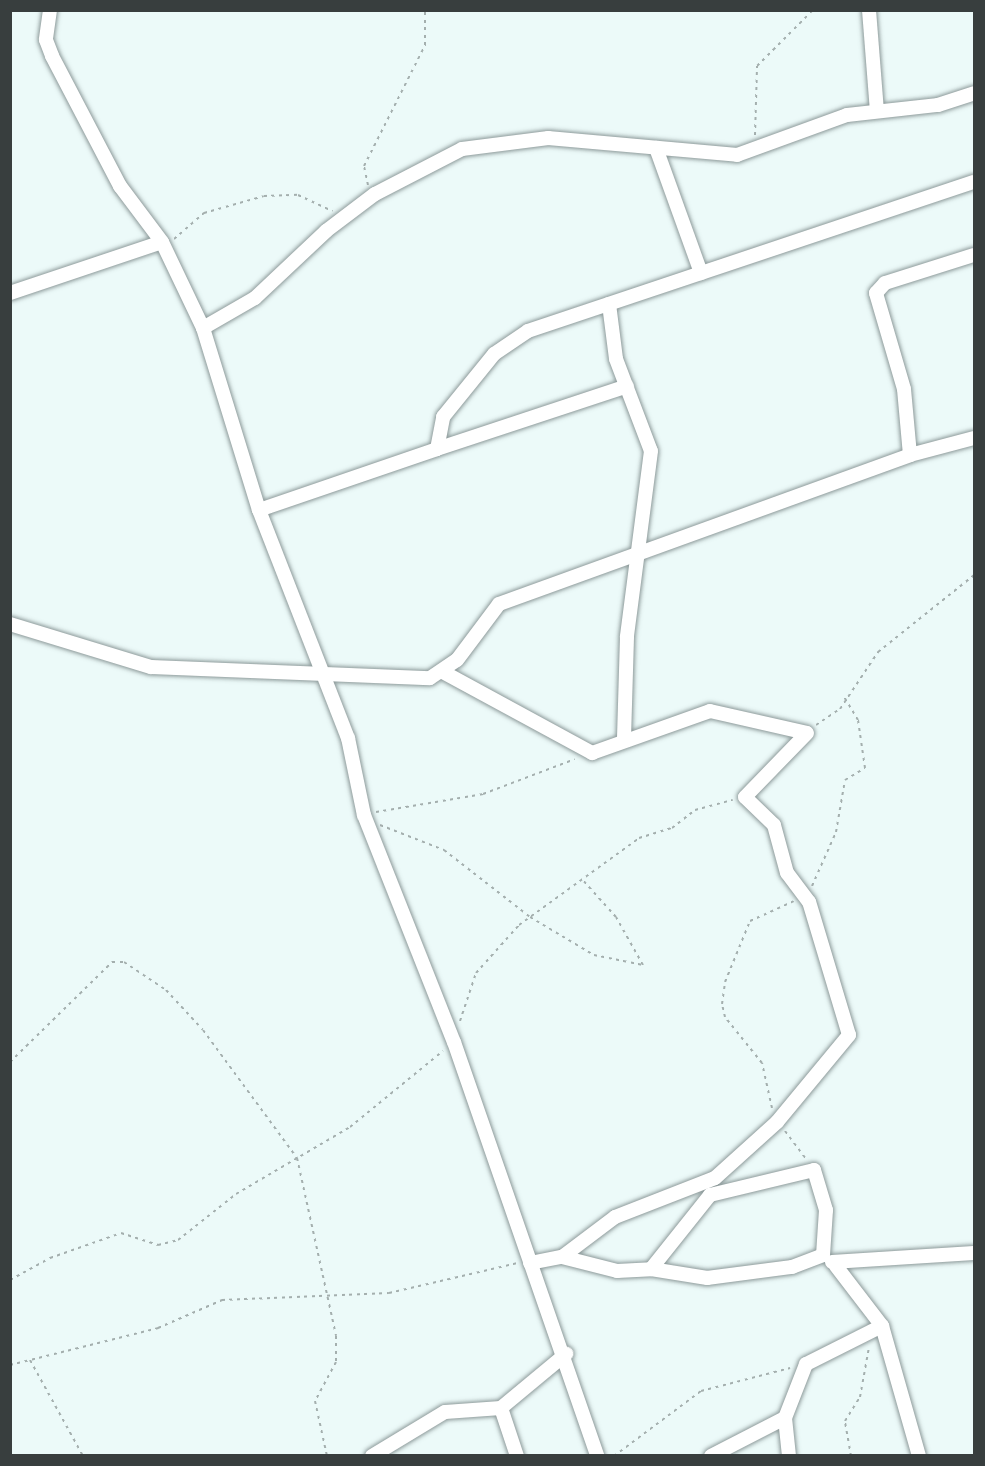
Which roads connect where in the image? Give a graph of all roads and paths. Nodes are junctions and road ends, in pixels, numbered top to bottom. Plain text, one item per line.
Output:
1 (50, 10) edge
2 (425, 10) edge
3 (813, 10) edge
4 (869, 10) edge
5 (975, 93) edge
6 (877, 111) junction
7 (656, 148) junction
8 (754, 150) junction
9 (975, 182) edge
10 (375, 194) junction
11 (342, 216) junction
12 (162, 242) junction
13 (975, 255) edge
14 (701, 273) junction
15 (10, 293) edge
16 (609, 304) junction
17 (203, 328) junction
18 (627, 386) junction
19 (975, 438) edge
20 (437, 448) junction
21 (910, 455) junction
22 (259, 510) junction
23 (636, 554) junction
24 (975, 575) edge
25 (10, 624) edge
26 (325, 671) junction
27 (443, 672) junction
28 (845, 698) junction
29 (807, 733) junction
30 (624, 741) junction
31 (592, 753) junction
32 (746, 797) junction
33 (366, 822) junction
34 (581, 878) junction
35 (806, 895) junction
36 (530, 917) junction
37 (454, 1042) junction
38 (10, 1062) edge
39 (777, 1122) junction
40 (297, 1158) junction
41 (814, 1170) junction
42 (975, 1253) edge
43 (823, 1255) junction
44 (562, 1257) junction
45 (530, 1263) junction
46 (836, 1266) junction
47 (651, 1269) junction
48 (10, 1280) edge
49 (324, 1293) junction
50 (878, 1327) junction
51 (566, 1354) junction
52 (30, 1360) junction
53 (806, 1364) junction
54 (10, 1365) edge
55 (501, 1408) junction
56 (785, 1418) junction
57 (83, 1455) edge
58 (327, 1455) edge
59 (372, 1455) edge
60 (517, 1455) edge
61 (597, 1455) edge
62 (614, 1455) edge
63 (711, 1455) edge
64 (789, 1455) edge
65 (851, 1455) edge
66 (919, 1455) edge

1 - 12 street
2 - 10 path
3 - 8 path
4 - 6 street
5 - 6 street
6 - 8 street
7 - 8 street
7 - 10 street
7 - 14 street
9 - 14 street
10 - 11 street
11 - 12 path
11 - 17 street
12 - 15 street
12 - 17 street
13 - 21 street
14 - 16 street
16 - 18 street
16 - 20 street
17 - 22 street
18 - 20 street
18 - 23 street
19 - 21 street
20 - 22 street
21 - 23 street
22 - 26 street
23 - 27 street
23 - 30 street
24 - 28 path
25 - 26 street
26 - 27 street
26 - 33 street
27 - 31 street
28 - 29 path
28 - 35 path
29 - 30 street
29 - 32 street
30 - 31 street
31 - 33 path
32 - 34 path
32 - 35 street
33 - 36 path
33 - 37 street
34 - 36 path
34 - 36 path
35 - 39 street
35 - 39 path
36 - 37 path
37 - 40 path
37 - 45 street
38 - 40 path
39 - 41 path
39 - 44 street
40 - 48 path
40 - 49 path
41 - 43 street
41 - 47 street
42 - 46 street
43 - 46 street
43 - 47 street
44 - 45 street
44 - 47 street
45 - 49 path
45 - 51 street
46 - 50 street
49 - 52 path
49 - 58 path
50 - 53 street
50 - 65 path
50 - 66 street
51 - 55 street
51 - 61 street
52 - 54 path
52 - 57 path
53 - 56 street
53 - 62 path
55 - 59 street
55 - 60 street
56 - 63 street
56 - 64 street

